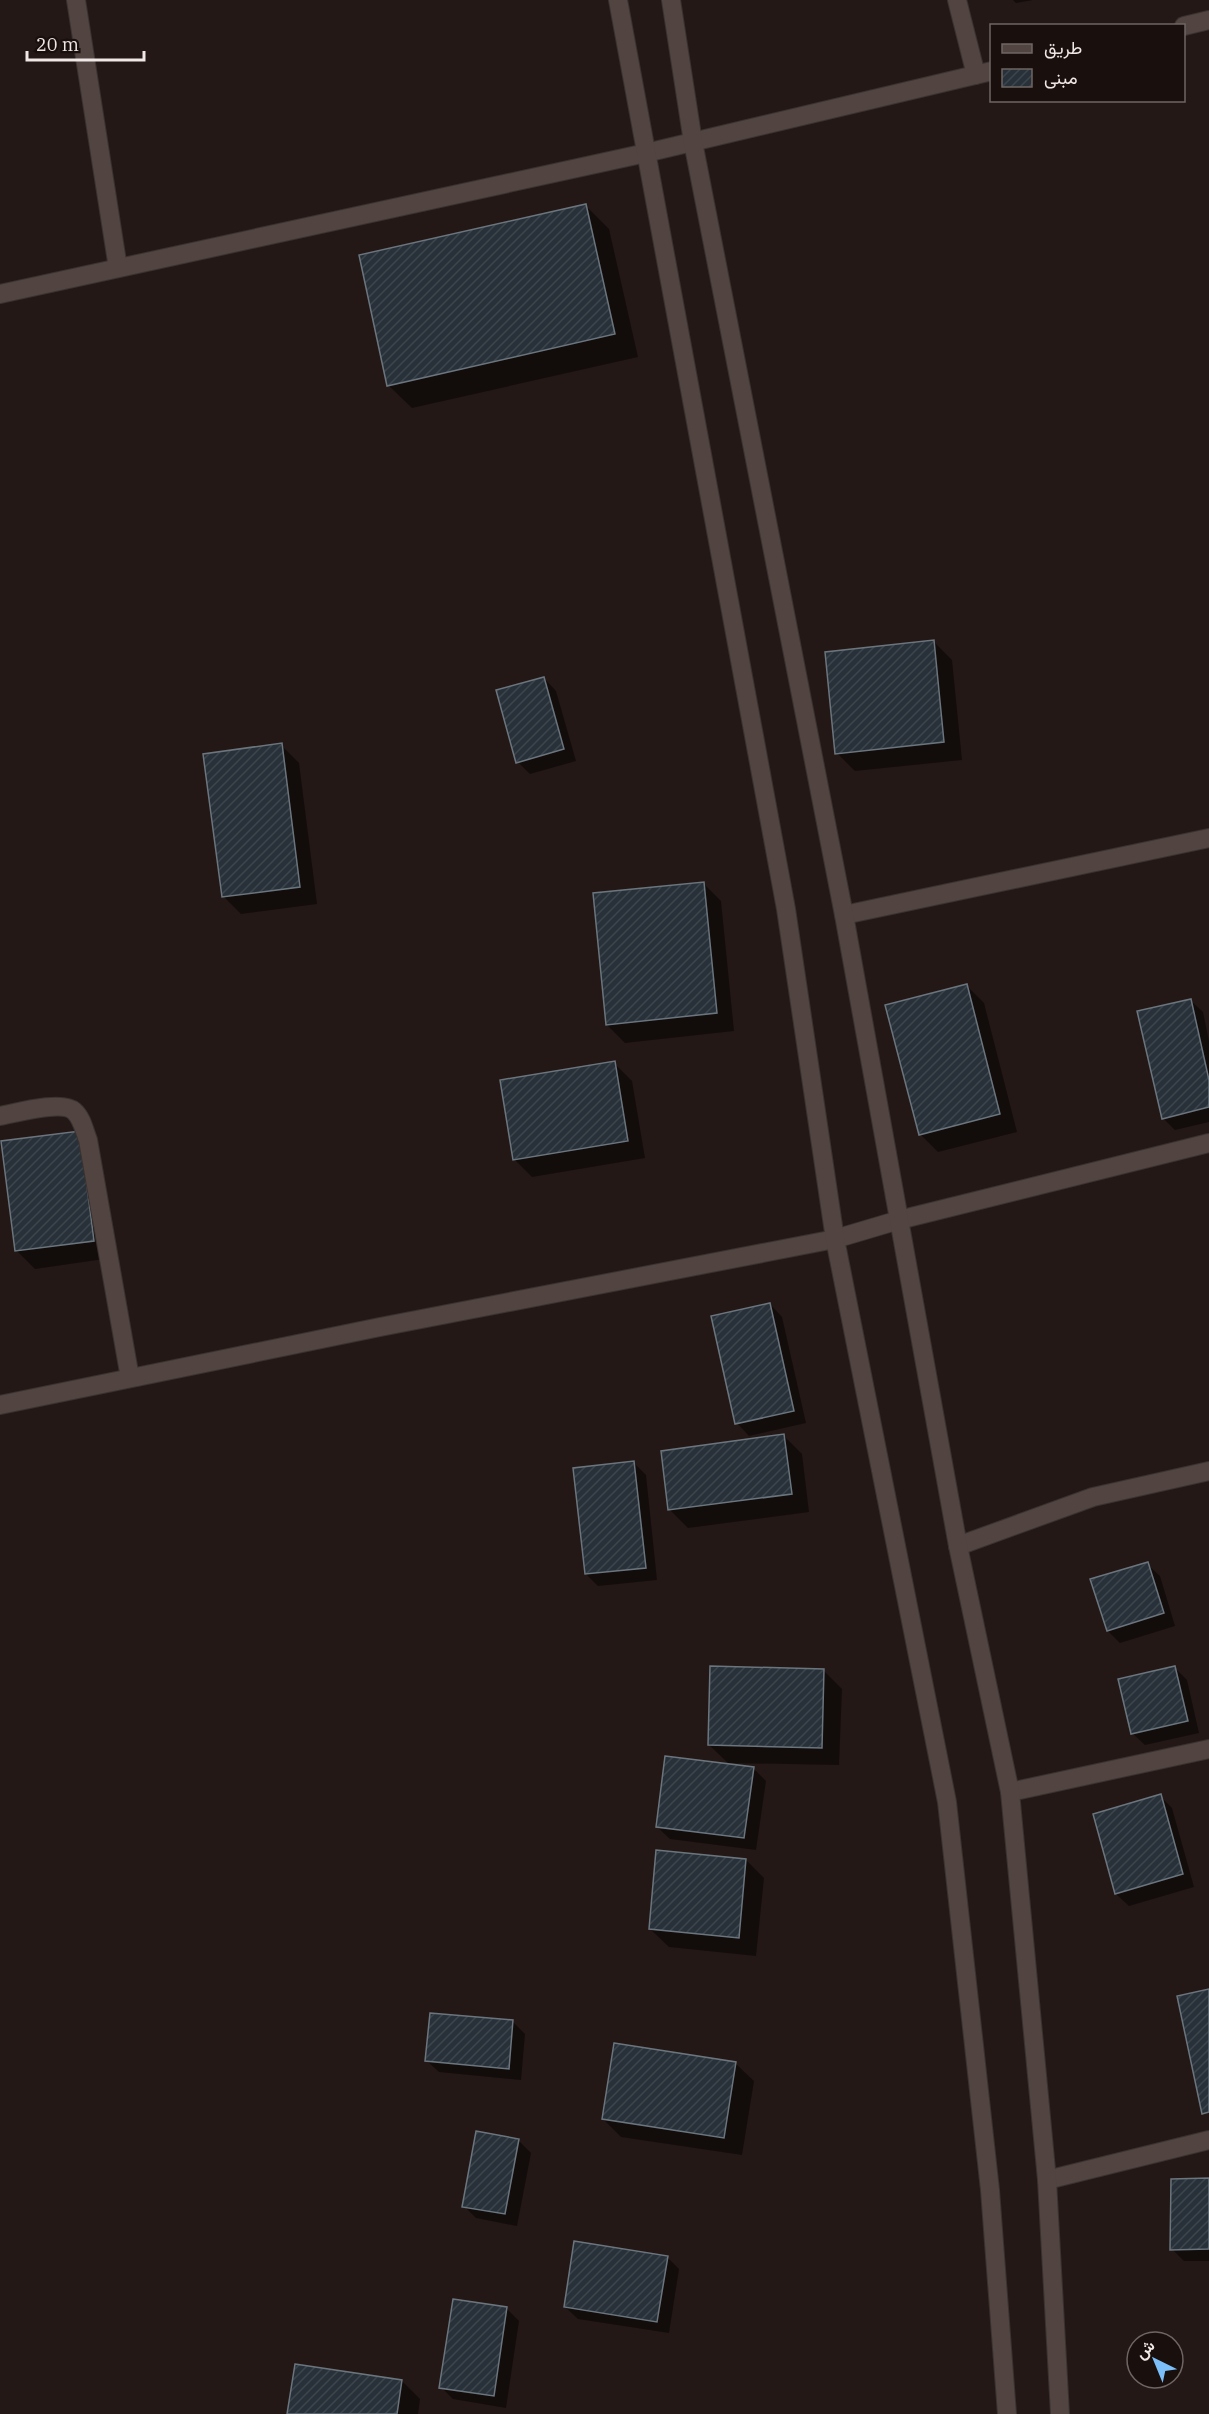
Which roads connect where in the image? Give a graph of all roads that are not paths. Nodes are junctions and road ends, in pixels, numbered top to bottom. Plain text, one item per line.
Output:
1 (76, 0) edge
2 (618, 0) edge
3 (671, 0) edge
4 (957, 0) edge
5 (1209, 20) edge
6 (1185, 26) edge
7 (984, 73) edge
8 (693, 142) junction
9 (646, 153) junction
10 (118, 268) junction
11 (0, 294) edge
12 (1209, 838) edge
13 (844, 915) junction
14 (0, 1116) edge
15 (1209, 1143) edge
16 (899, 1220) junction
17 (835, 1239) junction
18 (130, 1378) junction
19 (0, 1405) edge
20 (1208, 1474) edge
21 (958, 1546) junction
22 (1209, 1749) edge
23 (1011, 1792) junction
24 (1209, 2140) edge
25 (1047, 2180) junction
26 (1007, 2414) edge
27 (1060, 2414) edge

1 - 10 main road
2 - 9 main road
3 - 8 main road
4 - 7 main road
5 - 6 main road
7 - 8 main road
8 - 9 main road
8 - 13 main road
9 - 10 main road
9 - 17 main road
10 - 11 main road
12 - 13 main road
13 - 16 main road
14 - 18 main road
15 - 16 main road
16 - 17 main road
16 - 21 main road
17 - 18 main road
17 - 26 main road
18 - 19 main road
20 - 21 main road
21 - 23 main road
22 - 23 main road
23 - 25 main road
24 - 25 main road
25 - 27 main road

